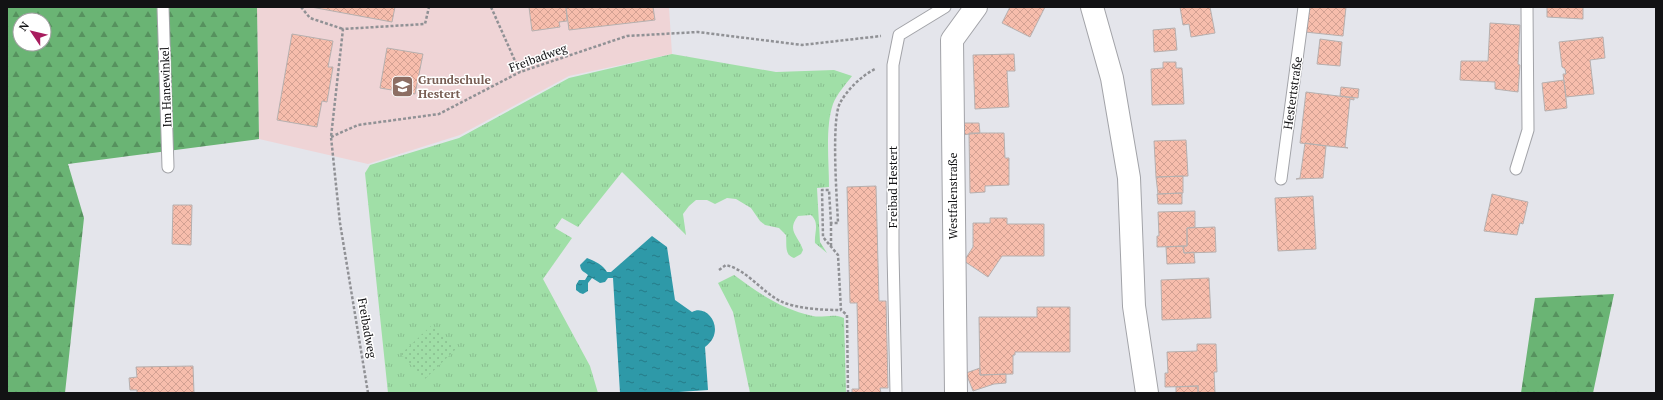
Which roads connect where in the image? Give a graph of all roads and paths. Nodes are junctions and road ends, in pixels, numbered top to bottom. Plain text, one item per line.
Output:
1 (164, 7) edge
2 (301, 7) edge
3 (428, 7) edge
4 (490, 7) edge
5 (945, 7) edge
6 (976, 7) edge
7 (1092, 7) edge
8 (1304, 7) edge
9 (1527, 7) edge
10 (343, 30) junction
11 (899, 35) junction
12 (892, 65) junction
13 (520, 72) junction
14 (330, 137) junction
15 (168, 166) dead end
16 (1516, 169) dead end
17 (1281, 179) dead end
18 (831, 223) junction
19 (831, 247) junction
20 (719, 270) dead end
21 (841, 310) junction
22 (368, 393) edge
23 (848, 393) edge
24 (896, 393) edge
25 (956, 393) edge
26 (1147, 393) edge

1 - 15 lane, Im Hanewinkel
2 - 10 path
3 - 10 path
4 - 13 path
5 - 11 lane
6 - 25 street, Westfalenstraße
7 - 26 street
8 - 17 lane, Hestertstraße
9 - 16 lane
10 - 14 path
11 - 12 lane, Freibad Hestert
11 - 13 path, Freibadweg
12 - 18 path
12 - 24 lane, Freibad Hestert
13 - 14 path, Freibadweg
14 - 22 path, Freibadweg
18 - 19 path
18 - 19 path
19 - 21 path
20 - 21 path
21 - 23 path

